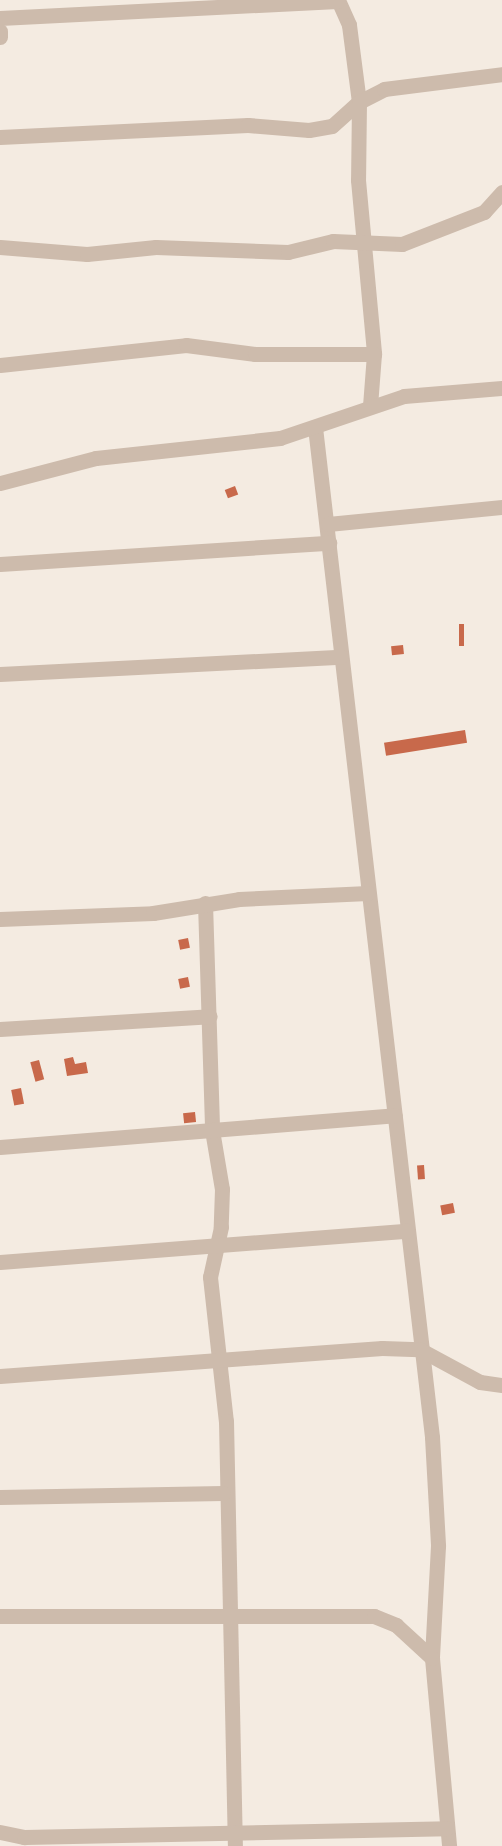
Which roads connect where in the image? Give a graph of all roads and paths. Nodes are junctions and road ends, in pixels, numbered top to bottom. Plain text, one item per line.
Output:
1 (338, 0) edge
2 (0, 18) edge
3 (0, 31) edge
4 (0, 37) edge
5 (502, 74) edge
6 (359, 102) junction
7 (0, 137) edge
8 (502, 192) edge
9 (365, 241) junction
10 (0, 247) edge
11 (374, 354) junction
12 (0, 365) edge
13 (502, 376) edge
14 (502, 388) edge
15 (486, 389) junction
16 (370, 406) junction
17 (315, 427) junction
18 (0, 483) edge
19 (502, 507) edge
20 (328, 524) junction
21 (329, 543) junction
22 (0, 564) edge
23 (341, 657) junction
24 (0, 674) edge
25 (368, 893) junction
26 (205, 903) junction
27 (0, 919) edge
28 (210, 1016) junction
29 (0, 1029) edge
30 (395, 1115) junction
31 (212, 1130) junction
32 (0, 1147) edge
33 (407, 1231) junction
34 (215, 1246) junction
35 (0, 1262) edge
36 (419, 1349) junction
37 (223, 1359) junction
38 (0, 1376) edge
39 (502, 1385) edge
40 (223, 1493) junction
41 (0, 1497) edge
42 (230, 1615) junction
43 (0, 1616) edge
44 (432, 1658) junction
45 (447, 1828) junction
46 (0, 1832) edge
47 (235, 1838) edge
48 (449, 1846) edge

1 - 2 street
1 - 6 street
3 - 4 street
5 - 6 street
6 - 7 street
6 - 9 street
8 - 9 street
9 - 10 street
9 - 11 street
11 - 12 street
11 - 16 street
13 - 15 street
14 - 15 street
15 - 16 street
16 - 17 street
17 - 18 street
17 - 20 street
19 - 20 street
20 - 21 street
21 - 22 street
21 - 23 street
23 - 24 street
23 - 25 street
25 - 26 street
25 - 30 street
26 - 27 street
26 - 28 street
28 - 29 street
28 - 31 street
30 - 31 street
30 - 33 street
31 - 32 street
31 - 34 street
33 - 34 street
33 - 36 street
34 - 35 street
34 - 37 street
36 - 37 street
36 - 39 street
36 - 44 street
37 - 38 street
37 - 40 street
40 - 41 street
40 - 42 street
42 - 43 street
42 - 44 street
42 - 47 street
44 - 45 street
45 - 47 street
45 - 48 street
46 - 47 street

